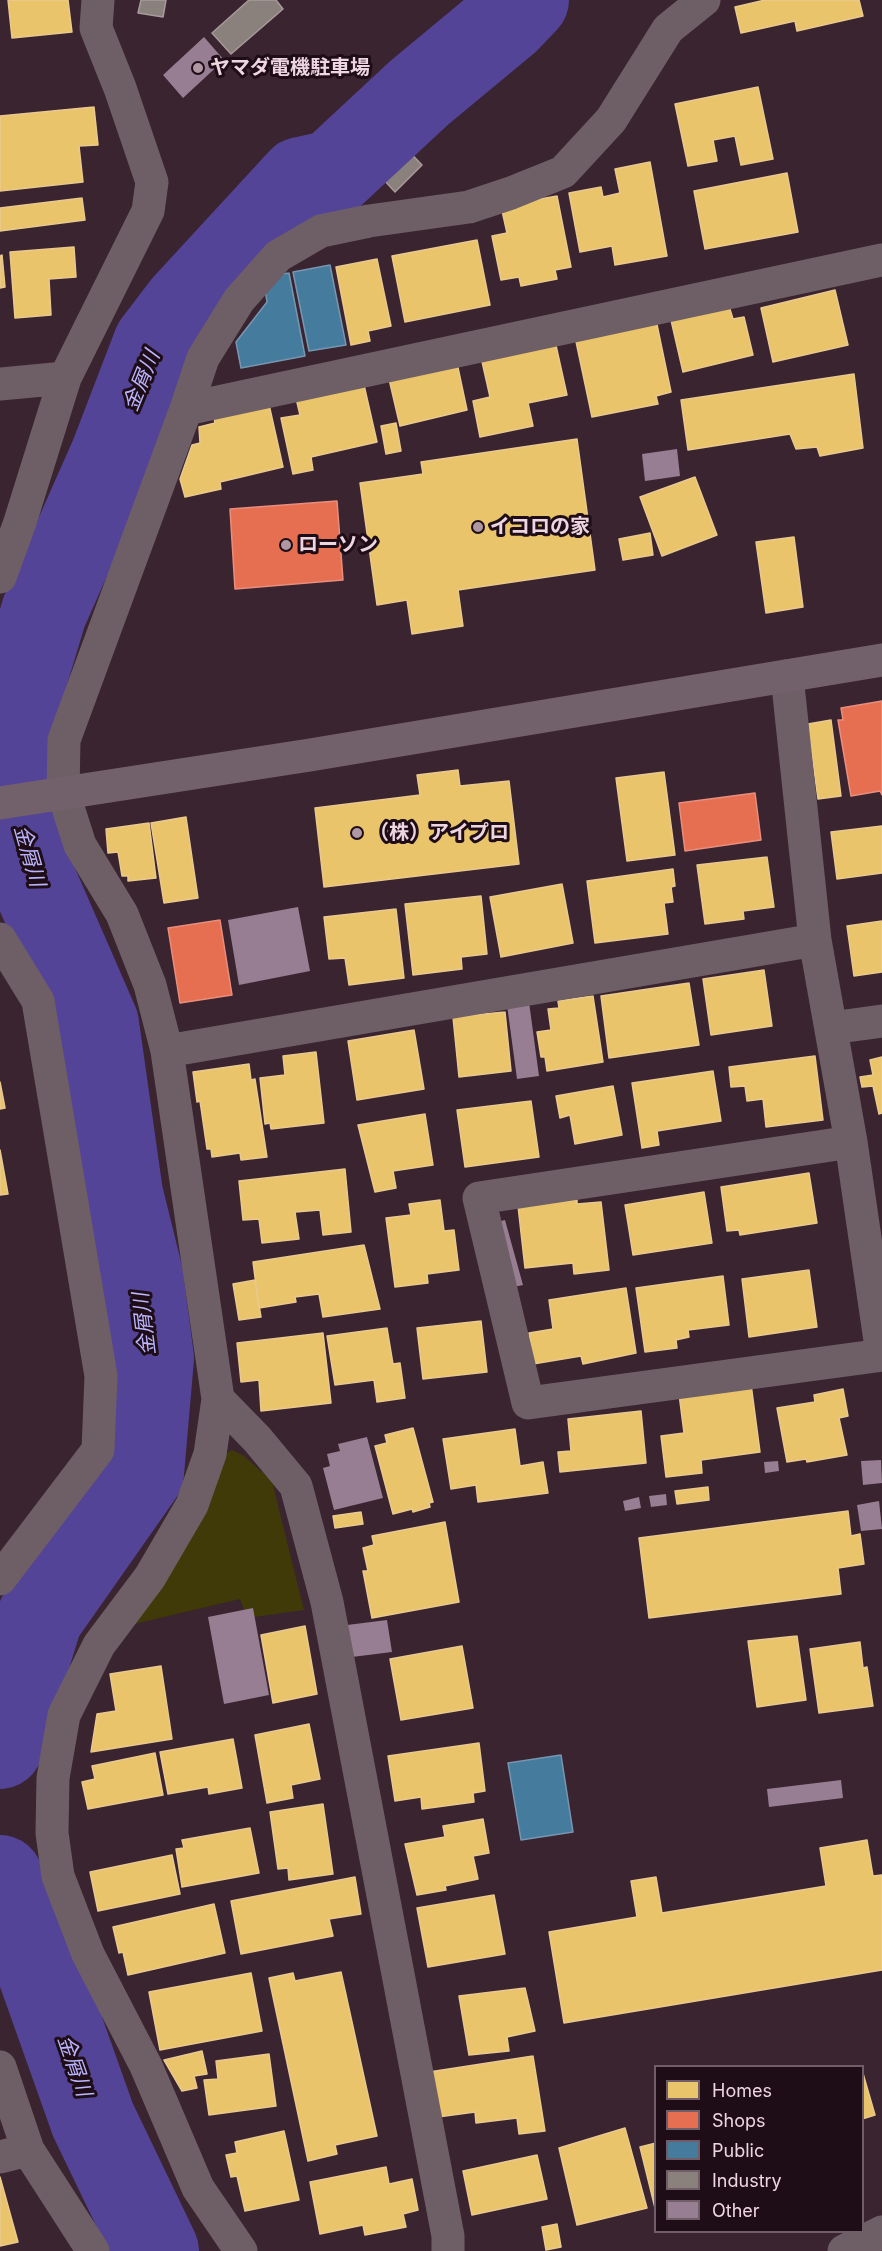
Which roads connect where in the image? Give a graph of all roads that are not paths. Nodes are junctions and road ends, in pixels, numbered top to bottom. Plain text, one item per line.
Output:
1 (98, 0) edge
2 (704, 0) edge
3 (882, 260) edge
4 (65, 378) junction
5 (0, 384) edge
6 (186, 409) junction
7 (0, 577) edge
8 (882, 660) edge
9 (788, 676) junction
10 (63, 792) junction
11 (0, 803) edge
12 (0, 939) edge
13 (815, 940) junction
14 (882, 1021) edge
15 (831, 1028) junction
16 (167, 1051) junction
17 (851, 1142) junction
18 (882, 1355) edge
19 (218, 1399) junction
20 (0, 1579) edge
21 (0, 2067) edge
22 (14, 2153) edge
23 (882, 2232) edge
24 (93, 2251) edge
25 (242, 2251) edge
26 (448, 2251) edge
27 (844, 2251) edge

1 - 4 street
2 - 6 street
3 - 6 street
4 - 5 street
4 - 7 street
6 - 10 street
8 - 9 street
9 - 10 street
9 - 13 street
10 - 11 street
10 - 16 street
12 - 20 street
13 - 15 street
13 - 16 street
14 - 15 street
15 - 17 street
16 - 19 street
17 - 18 street
17 - 18 street
19 - 25 street
19 - 26 street
21 - 22 street
22 - 24 street
23 - 27 street

